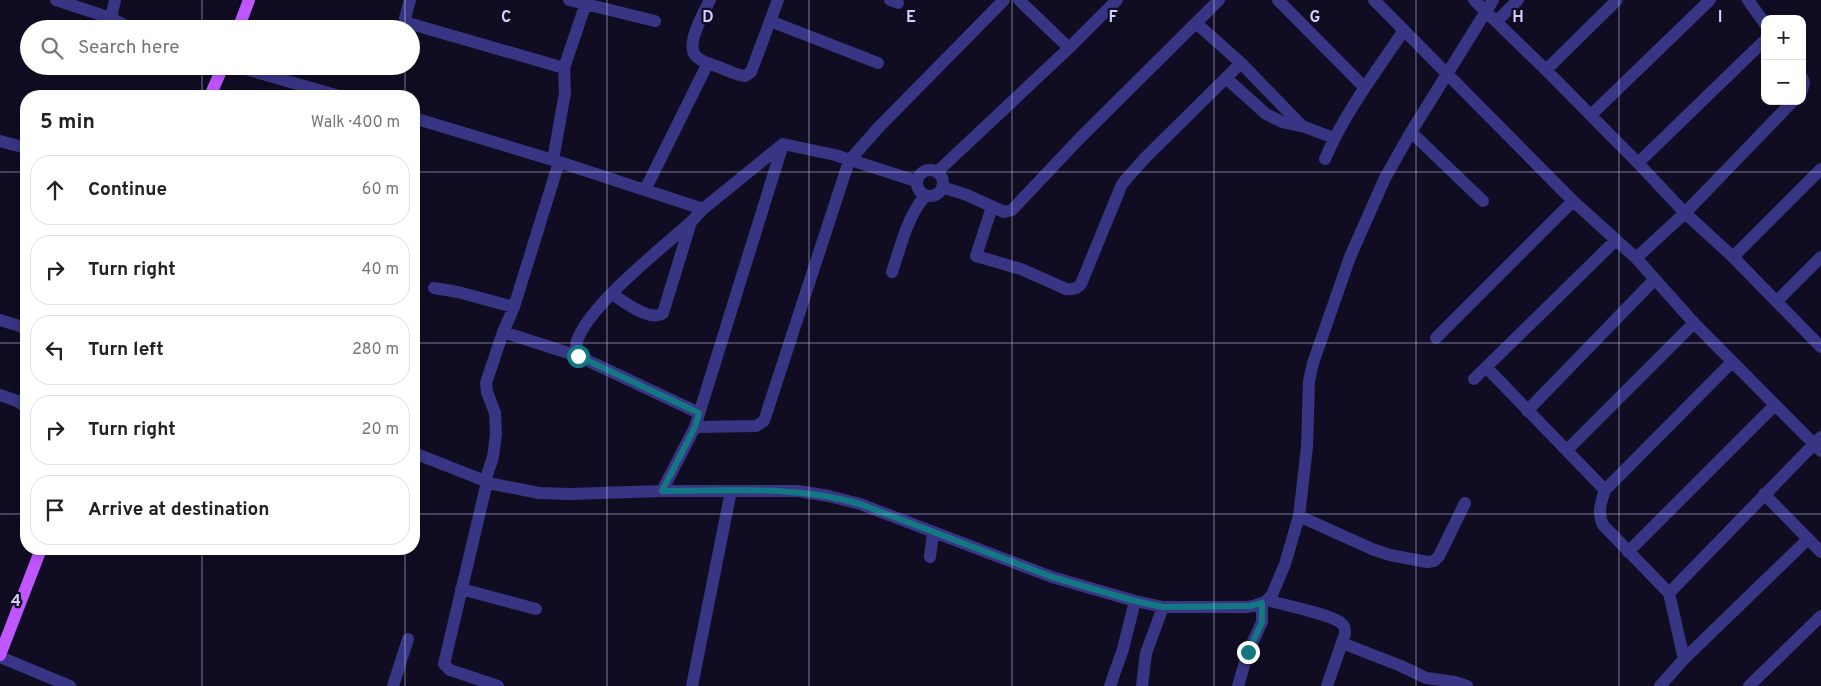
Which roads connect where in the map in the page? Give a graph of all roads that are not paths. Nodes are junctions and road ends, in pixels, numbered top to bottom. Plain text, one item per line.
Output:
1 (56, 0) edge
2 (115, 0) edge
3 (249, 0) edge
4 (410, 0) edge
5 (569, 0) edge
6 (710, 0) edge
7 (778, 0) edge
8 (1004, 0) edge
9 (1019, 0) edge
10 (1117, 0) edge
11 (1218, 0) edge
12 (1278, 0) edge
13 (1374, 0) edge
14 (1474, 0) edge
15 (1493, 0) edge
16 (1518, 0) edge
17 (1617, 0) edge
18 (1710, 0) edge
19 (1748, 0) edge
20 (586, 2) edge
21 (1486, 13) junction
22 (110, 18) junction
23 (1761, 18) edge
24 (114, 20) edge
25 (241, 20) edge
26 (406, 20) edge
27 (655, 21) dead end
28 (770, 21) junction
29 (1497, 21) junction
30 (1196, 23) junction
31 (420, 26) edge
32 (1404, 30) junction
33 (1761, 44) edge
34 (1069, 48) junction
35 (708, 63) junction
36 (878, 63) dead end
37 (1241, 64) junction
38 (564, 68) junction
39 (1546, 70) junction
40 (219, 75) edge
41 (266, 75) edge
42 (1447, 75) junction
43 (1227, 79) junction
44 (1364, 87) junction
45 (213, 90) edge
46 (318, 90) edge
47 (1789, 105) edge
48 (1591, 115) junction
49 (420, 120) edge
50 (1302, 126) junction
51 (1411, 132) junction
52 (1334, 138) junction
53 (0, 141) edge
54 (784, 144) junction
55 (20, 146) edge
56 (1325, 159) dead end
57 (556, 161) junction
58 (849, 161) junction
59 (1638, 163) junction
60 (1821, 170) edge
61 (937, 172) junction
62 (916, 181) junction
63 (942, 187) junction
64 (645, 190) junction
65 (926, 196) junction
66 (1483, 201) dead end
67 (1572, 201) junction
68 (992, 207) junction
69 (703, 209) junction
70 (1685, 213) junction
71 (691, 222) junction
72 (1616, 240) junction
73 (1733, 257) junction
74 (1821, 257) edge
75 (1636, 258) junction
76 (892, 272) dead end
77 (1655, 279) junction
78 (434, 288) dead end
79 (612, 294) junction
80 (1777, 302) junction
81 (514, 307) junction
82 (0, 320) edge
83 (1694, 323) junction
84 (20, 326) edge
85 (503, 332) junction
86 (1436, 338) dead end
87 (1821, 347) edge
88 (578, 356) junction
89 (1732, 362) junction
90 (1486, 367) junction
91 (1474, 379) dead end
92 (0, 394) edge
93 (20, 402) edge
94 (1774, 406) junction
95 (1527, 411) junction
96 (699, 413) junction
97 (695, 427) junction
98 (1819, 444) edge
99 (1567, 450) junction
100 (420, 455) edge
101 (486, 482) junction
102 (1605, 490) junction
103 (662, 491) junction
104 (731, 491) junction
105 (1764, 494) junction
106 (1465, 503) dead end
107 (1299, 516) junction
108 (934, 533) junction
109 (1808, 539) junction
110 (1628, 552) junction
111 (1821, 552) edge
112 (39, 555) edge
113 (930, 557) dead end
114 (461, 589) junction
115 (1669, 593) junction
116 (1135, 601) junction
117 (1264, 602) junction
118 (1163, 607) junction
119 (536, 609) dead end
120 (1821, 616) edge
121 (408, 639) dead end
122 (1342, 644) junction
123 (0, 656) edge
124 (1684, 659) junction
125 (70, 686) edge
126 (393, 686) edge
127 (498, 686) edge
128 (692, 686) edge
129 (1110, 686) edge
130 (1142, 686) edge
131 (1238, 686) edge
132 (1327, 686) edge
133 (1467, 686) edge
134 (1660, 686) edge
135 (1749, 686) edge

1 - 22 street
2 - 22 street
3 - 25 main road
4 - 26 street
5 - 20 street
6 - 35 street
7 - 28 street
8 - 58 street
9 - 34 street
10 - 34 street
11 - 30 street
12 - 44 street
13 - 32 street
14 - 21 street
15 - 21 street
16 - 29 street
17 - 39 street
18 - 48 street
19 - 23 street
20 - 27 street
20 - 38 street
21 - 29 street
21 - 42 street
22 - 24 street
28 - 35 street
28 - 36 street
29 - 39 street
30 - 37 street
30 - 68 street
31 - 38 street
32 - 42 street
32 - 44 street
33 - 59 street
34 - 61 street
35 - 64 street
37 - 43 street
37 - 50 street
38 - 57 street
39 - 48 street
40 - 45 main road
41 - 46 street
42 - 51 street
42 - 67 street
43 - 50 street
43 - 68 street
44 - 52 street
47 - 70 street
48 - 59 street
49 - 57 street
50 - 52 street
51 - 66 street
51 - 107 street
52 - 56 street
53 - 55 street
54 - 58 street
54 - 69 street
54 - 96 street
57 - 64 street
57 - 81 street
58 - 62 street
58 - 97 street
59 - 70 street
60 - 73 street
61 - 62 street
61 - 63 street
62 - 65 street
63 - 65 street
63 - 68 street
64 - 69 street
65 - 76 street
67 - 72 street
67 - 86 street
69 - 71 street
70 - 73 street
70 - 75 street
71 - 79 street
71 - 79 street
72 - 75 street
72 - 90 street
73 - 80 street
74 - 80 street
75 - 77 street
77 - 83 street
77 - 95 street
78 - 81 street
79 - 88 street
80 - 87 street
81 - 85 street
82 - 84 street
83 - 89 street
83 - 99 street
85 - 88 street
85 - 101 street
88 - 96 street
89 - 94 street
89 - 102 street
90 - 91 street
90 - 95 street
92 - 93 street
94 - 98 street
94 - 110 street
95 - 99 street
96 - 97 street
97 - 103 street
98 - 105 street
99 - 102 street
100 - 101 street
101 - 103 street
101 - 114 street
102 - 110 street
103 - 104 street
104 - 108 street
104 - 128 street
105 - 109 street
105 - 115 street
106 - 107 street
107 - 117 street
108 - 113 street
108 - 116 street
109 - 111 street
109 - 124 street
110 - 115 street
112 - 123 main road
114 - 119 street
114 - 127 street
115 - 124 street
116 - 118 street
116 - 129 street
117 - 118 street
117 - 122 street
117 - 131 street
118 - 130 street
120 - 135 street
121 - 126 street
122 - 132 street
122 - 133 street
123 - 125 street
124 - 134 street

